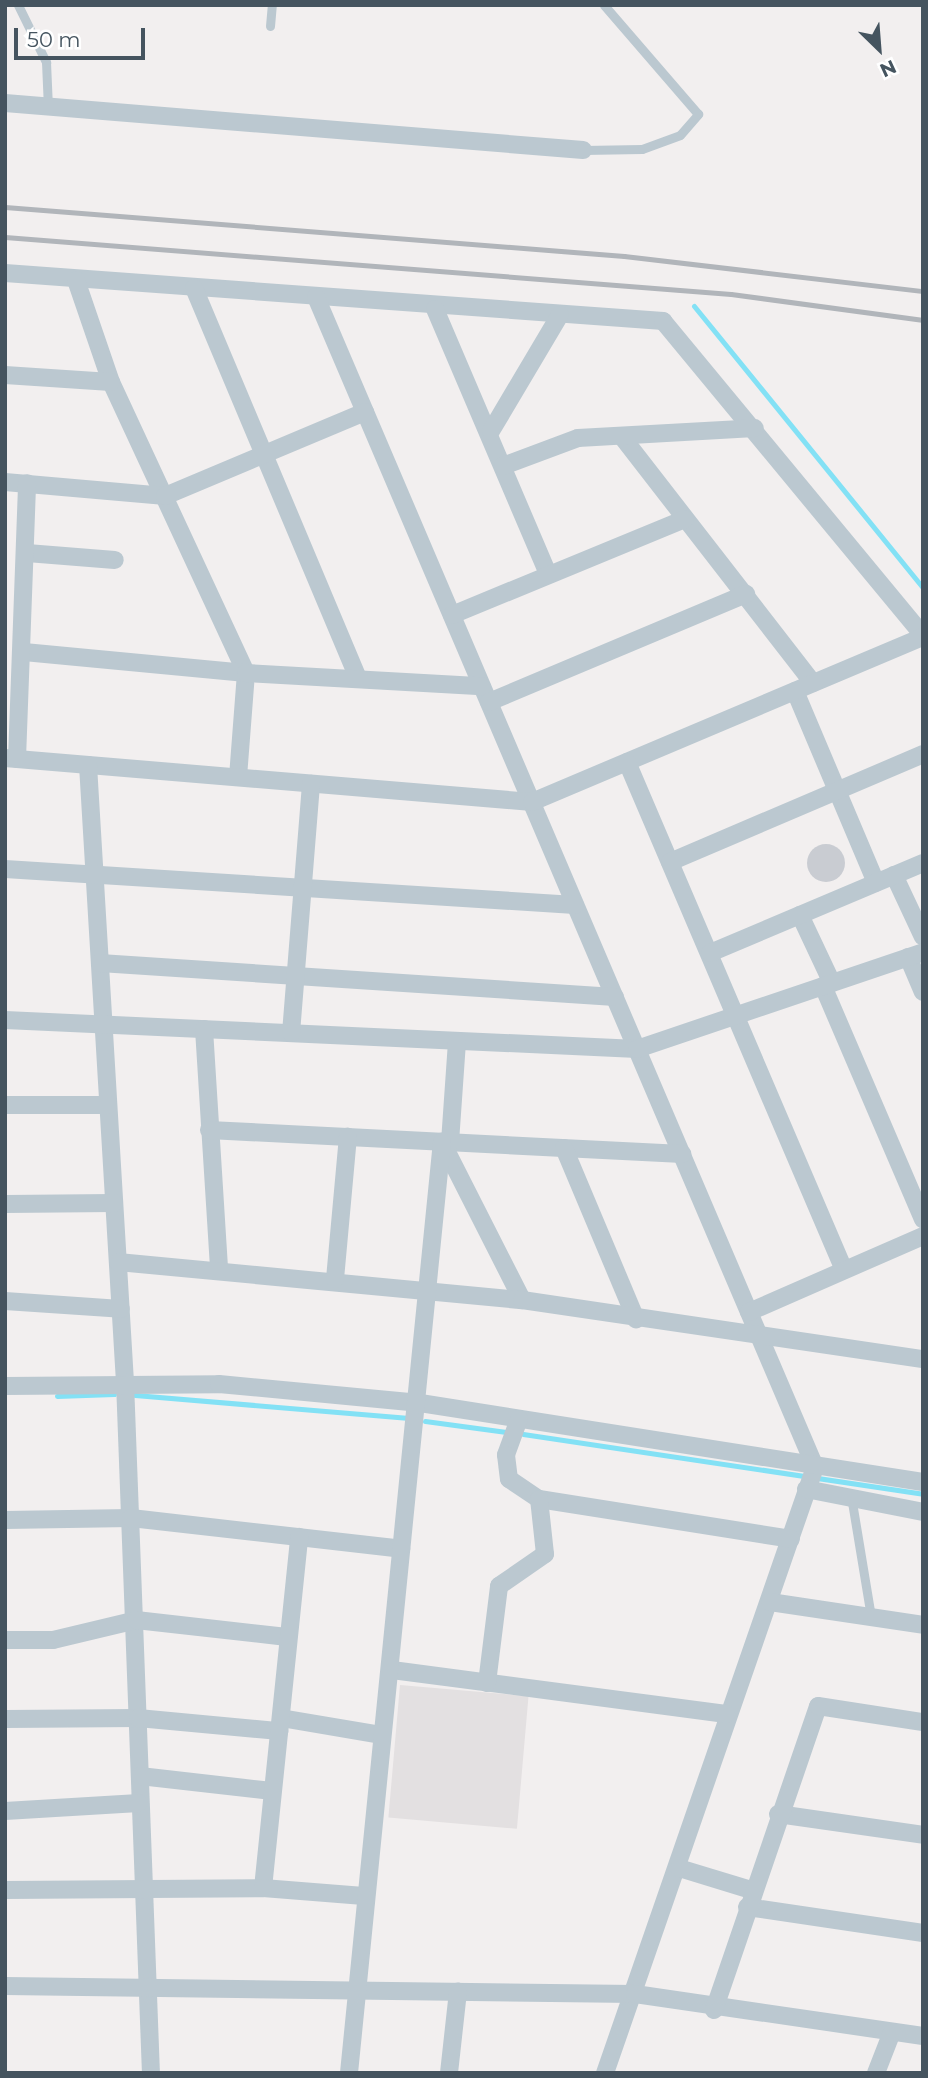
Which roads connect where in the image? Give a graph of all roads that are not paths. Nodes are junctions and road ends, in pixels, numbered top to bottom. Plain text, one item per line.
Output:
1 (18, 5) edge
2 (272, 5) edge
3 (604, 5) edge
4 (270, 26) dead end
5 (5, 103) edge
6 (48, 108) junction
7 (583, 150) joint
8 (5, 273) edge
9 (76, 280) junction
10 (194, 288) junction
11 (316, 297) junction
12 (435, 309) junction
13 (560, 316) junction
14 (5, 375) edge
15 (111, 382) junction
16 (365, 412) junction
17 (755, 428) junction
18 (491, 431) junction
19 (623, 439) junction
20 (264, 454) junction
21 (503, 466) junction
22 (5, 482) edge
23 (27, 483) junction
24 (165, 496) junction
25 (685, 519) junction
26 (27, 553) junction
27 (115, 560) dead end
28 (547, 572) junction
29 (746, 594) junction
30 (452, 615) junction
31 (923, 636) edge
32 (24, 652) junction
33 (246, 673) junction
34 (358, 679) junction
35 (813, 683) junction
36 (794, 691) junction
37 (486, 694) junction
38 (923, 754) edge
39 (11, 759) edge
40 (627, 762) junction
41 (88, 765) junction
42 (238, 778) junction
43 (311, 784) junction
44 (837, 791) junction
45 (532, 802) junction
46 (670, 862) junction
47 (923, 863) edge
48 (5, 869) edge
49 (94, 874) junction
50 (894, 875) junction
51 (876, 883) junction
52 (303, 888) junction
53 (575, 905) junction
54 (800, 915) junction
55 (923, 937) edge
56 (710, 953) junction
57 (915, 954) edge
58 (100, 963) junction
59 (296, 976) junction
60 (827, 984) junction
61 (923, 992) edge
62 (615, 997) junction
63 (739, 1014) junction
64 (5, 1020) edge
65 (103, 1023) junction
66 (204, 1029) junction
67 (291, 1033) junction
68 (457, 1041) junction
69 (637, 1049) junction
70 (5, 1105) edge
71 (108, 1105) junction
72 (209, 1130) junction
73 (348, 1137) junction
74 (446, 1142) junction
75 (564, 1148) junction
76 (682, 1154) junction
77 (114, 1203) junction
78 (5, 1204) edge
79 (923, 1219) edge
80 (923, 1236) edge
81 (118, 1262) junction
82 (219, 1267) junction
83 (844, 1270) junction
84 (335, 1279) junction
85 (428, 1290) junction
86 (522, 1300) junction
87 (5, 1301) edge
88 (121, 1309) junction
89 (749, 1312) junction
90 (636, 1319) junction
91 (761, 1339) junction
92 (920, 1357) edge
93 (125, 1382) junction
94 (5, 1386) edge
95 (419, 1403) junction
96 (519, 1419) junction
97 (815, 1466) junction
98 (923, 1482) edge
99 (806, 1489) junction
100 (539, 1499) junction
101 (852, 1502) junction
102 (923, 1512) edge
103 (131, 1518) junction
104 (5, 1520) edge
105 (299, 1537) junction
106 (791, 1539) junction
107 (401, 1549) junction
108 (771, 1602) junction
109 (871, 1617) junction
110 (136, 1620) junction
111 (923, 1625) edge
112 (287, 1637) junction
113 (5, 1640) edge
114 (392, 1670) junction
115 (487, 1683) junction
116 (726, 1714) junction
117 (138, 1718) junction
118 (5, 1719) edge
119 (923, 1722) edge
120 (280, 1725) junction
121 (381, 1735) junction
122 (141, 1776) junction
123 (272, 1791) junction
124 (139, 1803) junction
125 (5, 1811) edge
126 (778, 1814) junction
127 (923, 1835) edge
128 (679, 1868) junction
129 (263, 1888) junction
130 (144, 1890) junction
131 (5, 1891) edge
132 (364, 1896) junction
133 (749, 1899) junction
134 (923, 1933) edge
135 (5, 1986) edge
136 (358, 1989) junction
137 (151, 1990) junction
138 (458, 1991) junction
139 (635, 1994) junction
140 (714, 2010) junction
141 (892, 2032) junction
142 (923, 2036) edge
143 (151, 2073) edge
144 (349, 2073) edge
145 (449, 2073) edge
146 (605, 2073) edge
147 (876, 2073) edge

1 - 6 lane
2 - 4 lane
3 - 7 lane
5 - 6 street
6 - 7 street
8 - 9 street
9 - 10 street
9 - 15 street
10 - 11 street
10 - 20 street
11 - 12 street
11 - 16 street
12 - 13 street
12 - 18 street
13 - 17 street
13 - 18 street
14 - 15 street
15 - 24 street
16 - 20 street
16 - 30 street
17 - 19 street
17 - 31 street
18 - 21 street
19 - 21 street
19 - 25 street
20 - 24 street
20 - 34 street
21 - 28 street
22 - 23 street
23 - 24 street
23 - 26 street
24 - 33 street
25 - 28 street
25 - 29 street
26 - 27 street
26 - 32 street
28 - 30 street
29 - 35 street
29 - 37 street
30 - 37 street
31 - 35 street
32 - 33 street
32 - 39 street
33 - 34 street
33 - 42 street
34 - 37 street
35 - 36 street
36 - 40 street
36 - 44 street
37 - 45 street
38 - 44 street
39 - 41 street
40 - 45 street
40 - 46 street
41 - 42 street
41 - 49 street
42 - 43 street
43 - 45 street
43 - 52 street
44 - 46 street
44 - 51 street
45 - 53 street
46 - 56 street
47 - 50 street
48 - 49 street
49 - 52 street
49 - 58 street
50 - 51 street
50 - 55 street
51 - 54 street
52 - 53 street
52 - 59 street
53 - 62 street
54 - 56 street
54 - 60 street
56 - 63 street
57 - 60 street
57 - 61 street
58 - 59 street
58 - 65 street
59 - 62 street
59 - 67 street
60 - 63 street
60 - 79 street
62 - 69 street
63 - 69 street
63 - 83 street
64 - 65 street
65 - 66 street
65 - 71 street
66 - 67 street
66 - 72 street
67 - 68 street
68 - 69 street
68 - 74 street
69 - 76 street
70 - 71 street
71 - 77 street
72 - 73 street
72 - 82 street
73 - 74 street
73 - 84 street
74 - 75 street
74 - 85 street
74 - 86 street
75 - 76 street
75 - 90 street
76 - 89 street
77 - 78 street
77 - 81 street
80 - 83 street
81 - 82 street
81 - 88 street
82 - 84 street
83 - 89 street
84 - 85 street
85 - 86 street
85 - 95 street
86 - 90 street
87 - 88 street
88 - 93 street
89 - 91 street
90 - 91 street
91 - 92 street
91 - 97 street
93 - 94 street
93 - 95 street
93 - 103 street
95 - 96 street
95 - 107 street
96 - 97 street
96 - 100 street
97 - 98 street
97 - 99 street
99 - 101 street
99 - 106 street
100 - 106 street
100 - 115 street
101 - 102 street
101 - 109 lane
103 - 104 street
103 - 105 street
103 - 110 street
105 - 107 street
105 - 112 street
106 - 108 street
107 - 114 street
108 - 109 street
108 - 116 street
109 - 111 street
110 - 112 street
110 - 113 street
110 - 117 street
112 - 120 street
114 - 115 street
114 - 121 street
115 - 116 street
116 - 128 street
117 - 118 street
117 - 120 street
117 - 122 street
119 - 126 street
120 - 121 street
120 - 123 street
121 - 132 street
122 - 123 street
122 - 124 street
123 - 129 street
124 - 125 street
124 - 130 street
126 - 127 street
126 - 133 street
128 - 133 street
128 - 139 street
129 - 130 street
129 - 132 street
130 - 131 street
130 - 137 street
132 - 136 street
133 - 134 street
133 - 140 street
135 - 137 street
136 - 137 street
136 - 138 street
136 - 144 street
137 - 143 street
138 - 139 street
138 - 145 street
139 - 140 street
139 - 146 street
140 - 141 street
141 - 142 street
141 - 147 street

